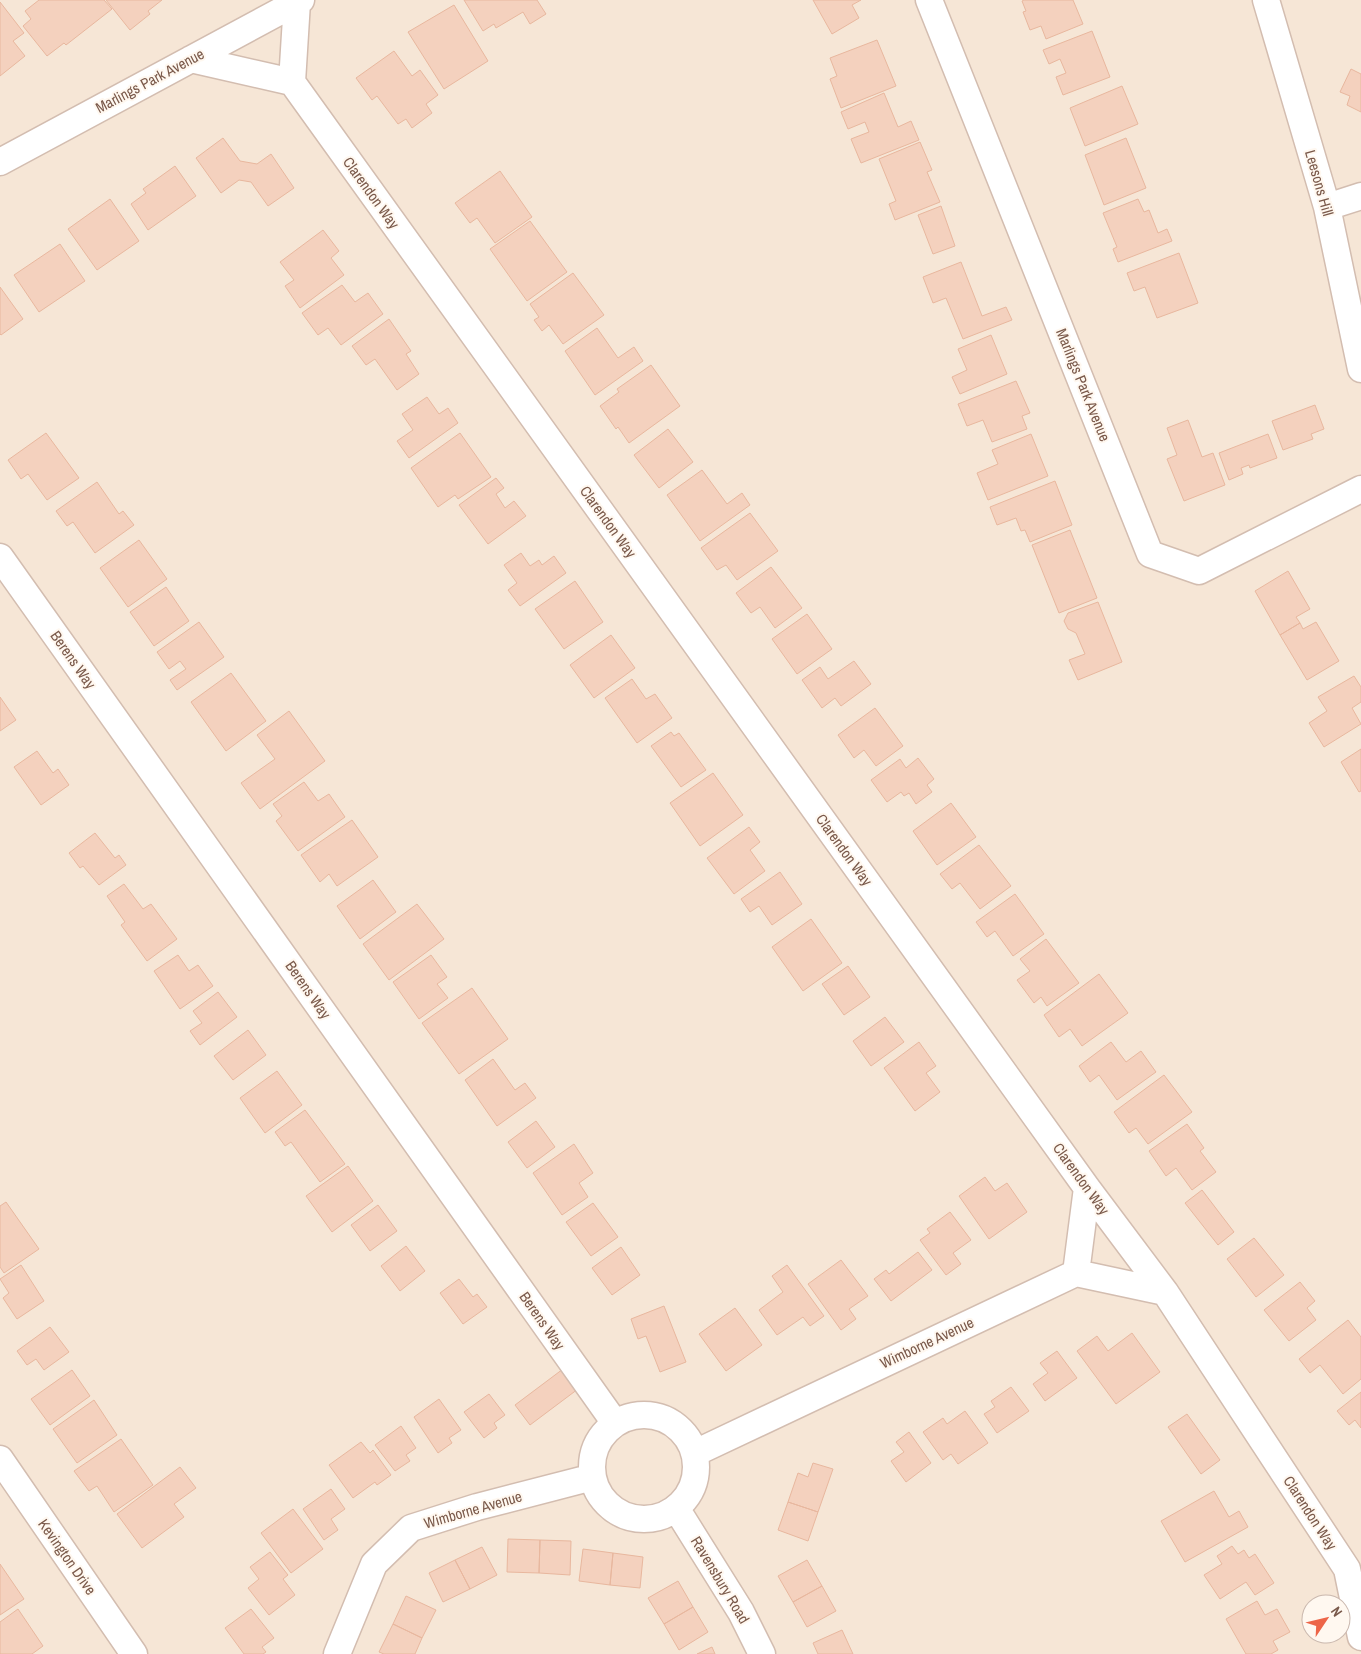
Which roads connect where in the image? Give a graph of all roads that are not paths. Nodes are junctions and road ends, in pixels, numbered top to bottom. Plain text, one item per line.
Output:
1 (929, 0) edge
2 (1266, 0) edge
3 (299, 1) edge
4 (191, 59) junction
5 (292, 82) junction
6 (0, 162) edge
7 (1361, 196) edge
8 (1327, 207) junction
9 (1361, 369) edge
10 (1361, 489) edge
11 (0, 557) edge
12 (1087, 1188) junction
13 (1076, 1273) junction
14 (1165, 1292) junction
15 (615, 1423) junction
16 (695, 1453) junction
17 (0, 1459) edge
18 (593, 1477) junction
19 (676, 1508) junction
20 (1361, 1637) edge
21 (134, 1654) edge
22 (337, 1654) edge
23 (762, 1654) edge

1 - 10 street, Marlings Park Avenue
2 - 8 street, Leesons Hill
3 - 4 street, Marlings Park Avenue
3 - 5 street
4 - 5 street
4 - 6 street, Marlings Park Avenue
5 - 12 street, Clarendon Way
7 - 8 street
8 - 9 street, Leesons Hill
11 - 15 street, Berens Way
12 - 13 street
12 - 14 street, Clarendon Way
13 - 14 street
13 - 16 street, Wimborne Avenue
14 - 20 street, Clarendon Way
15 - 16 street
15 - 18 street
16 - 19 street
17 - 21 street, Kevington Drive
18 - 19 street
18 - 22 street, Wimborne Avenue
19 - 23 street, Ravensbury Road

